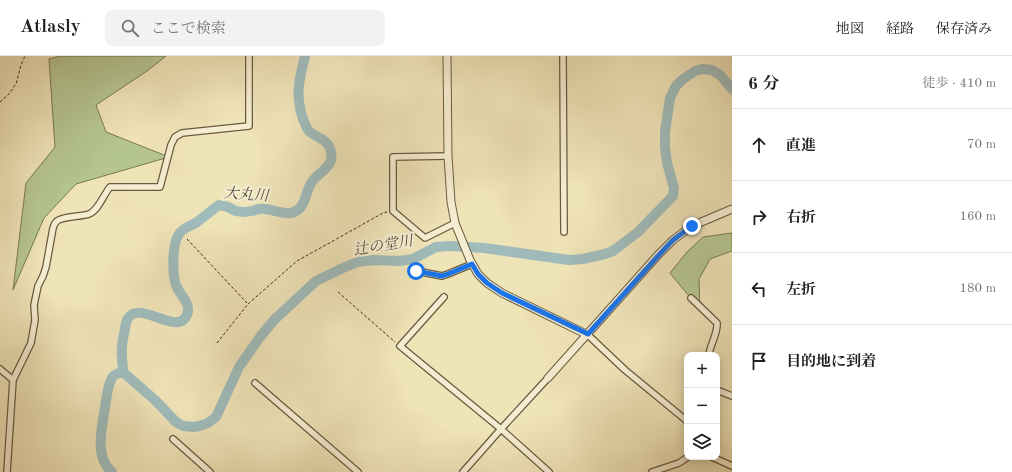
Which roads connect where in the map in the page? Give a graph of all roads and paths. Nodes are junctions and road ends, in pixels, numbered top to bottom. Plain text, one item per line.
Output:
1 (25, 56) edge
2 (249, 56) edge
3 (447, 56) edge
4 (562, 56) edge
5 (0, 102) edge
6 (448, 156) junction
7 (732, 209) edge
8 (393, 211) junction
9 (456, 225) junction
10 (564, 232) dead end
11 (187, 239) dead end
12 (471, 262) junction
13 (416, 271) dead end
14 (338, 292) dead end
15 (444, 297) dead end
16 (691, 298) dead end
17 (248, 304) junction
18 (588, 334) junction
19 (217, 343) dead end
20 (400, 346) junction
21 (709, 352) edge
22 (0, 369) edge
23 (548, 378) joint
24 (13, 380) junction
25 (255, 383) dead end
26 (720, 391) edge
27 (732, 396) edge
28 (684, 419) edge
29 (501, 429) junction
30 (173, 439) dead end
31 (684, 460) edge
32 (719, 460) edge
33 (732, 466) edge
34 (7, 472) edge
35 (210, 472) edge
36 (358, 472) edge
37 (463, 472) edge
38 (549, 472) edge
39 (652, 472) edge

1 - 5 path
2 - 24 street
3 - 6 street
4 - 10 street
6 - 8 street
6 - 9 street
7 - 18 street
8 - 9 street
8 - 17 path
9 - 12 street
11 - 17 path
12 - 13 street
12 - 18 street
14 - 20 path
15 - 20 street
16 - 21 street
17 - 19 path
18 - 23 street
18 - 28 street
20 - 29 street
22 - 24 street
23 - 29 street
24 - 34 street
25 - 36 street
26 - 27 street
29 - 37 street
29 - 38 street
30 - 35 street
31 - 39 street
32 - 33 street

